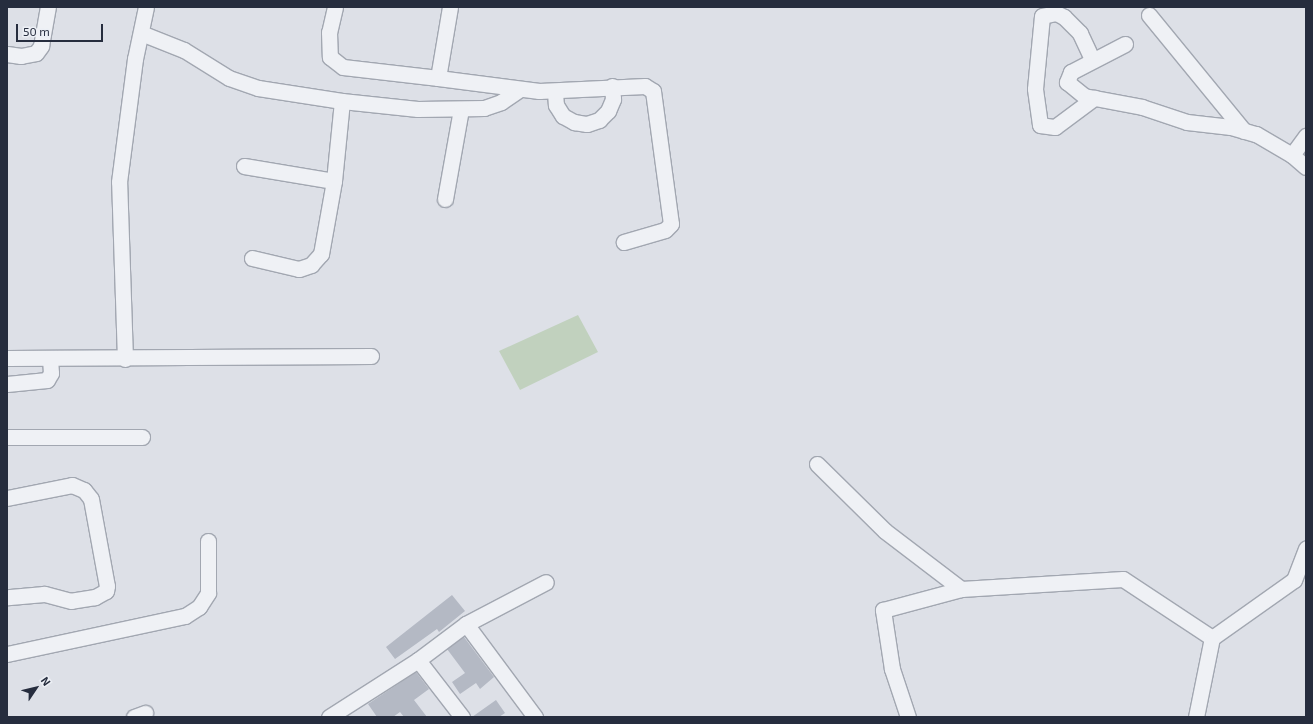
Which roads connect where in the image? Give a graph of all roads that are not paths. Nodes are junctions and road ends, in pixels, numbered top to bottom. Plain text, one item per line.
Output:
1 (48, 7) edge
2 (146, 7) edge
3 (335, 7) edge
4 (450, 7) edge
5 (1150, 15) dead end
6 (141, 33) junction
7 (1125, 44) dead end
8 (7, 54) edge
9 (1092, 59) junction
10 (438, 78) junction
11 (612, 86) junction
12 (520, 89) junction
13 (554, 92) junction
14 (1094, 98) junction
15 (342, 101) junction
16 (461, 109) junction
17 (1244, 131) junction
18 (1306, 136) edge
19 (1292, 155) junction
20 (244, 166) dead end
21 (1306, 167) edge
22 (334, 181) junction
23 (445, 199) dead end
24 (624, 242) dead end
25 (252, 258) dead end
26 (10, 354) edge
27 (371, 356) dead end
28 (50, 358) junction
29 (125, 359) junction
30 (7, 384) edge
31 (7, 437) edge
32 (142, 438) dead end
33 (817, 464) dead end
34 (7, 498) edge
35 (208, 541) dead end
36 (1306, 548) edge
37 (546, 582) dead end
38 (961, 589) junction
39 (7, 597) edge
40 (466, 624) junction
41 (1212, 638) junction
42 (7, 654) edge
43 (418, 660) junction
44 (329, 717) edge
45 (462, 717) edge
46 (535, 717) edge
47 (908, 717) edge
48 (1196, 717) edge

1 - 8 street
2 - 6 street
3 - 10 street
4 - 10 street
5 - 17 street
6 - 15 street
6 - 29 street
7 - 9 street
9 - 14 street
9 - 14 street
10 - 12 street
11 - 13 street
11 - 13 street
11 - 24 street
12 - 13 street
12 - 16 street
14 - 17 street
15 - 16 street
15 - 22 street
16 - 23 street
17 - 19 street
18 - 19 street
19 - 21 street
20 - 22 street
22 - 25 street
26 - 28 street
27 - 29 street
28 - 29 street
28 - 30 street
31 - 32 street
33 - 38 street
34 - 39 street
35 - 42 street
36 - 41 street
37 - 40 street
38 - 41 street
38 - 47 street
40 - 43 street
40 - 46 street
41 - 48 street
43 - 44 street
43 - 45 street

